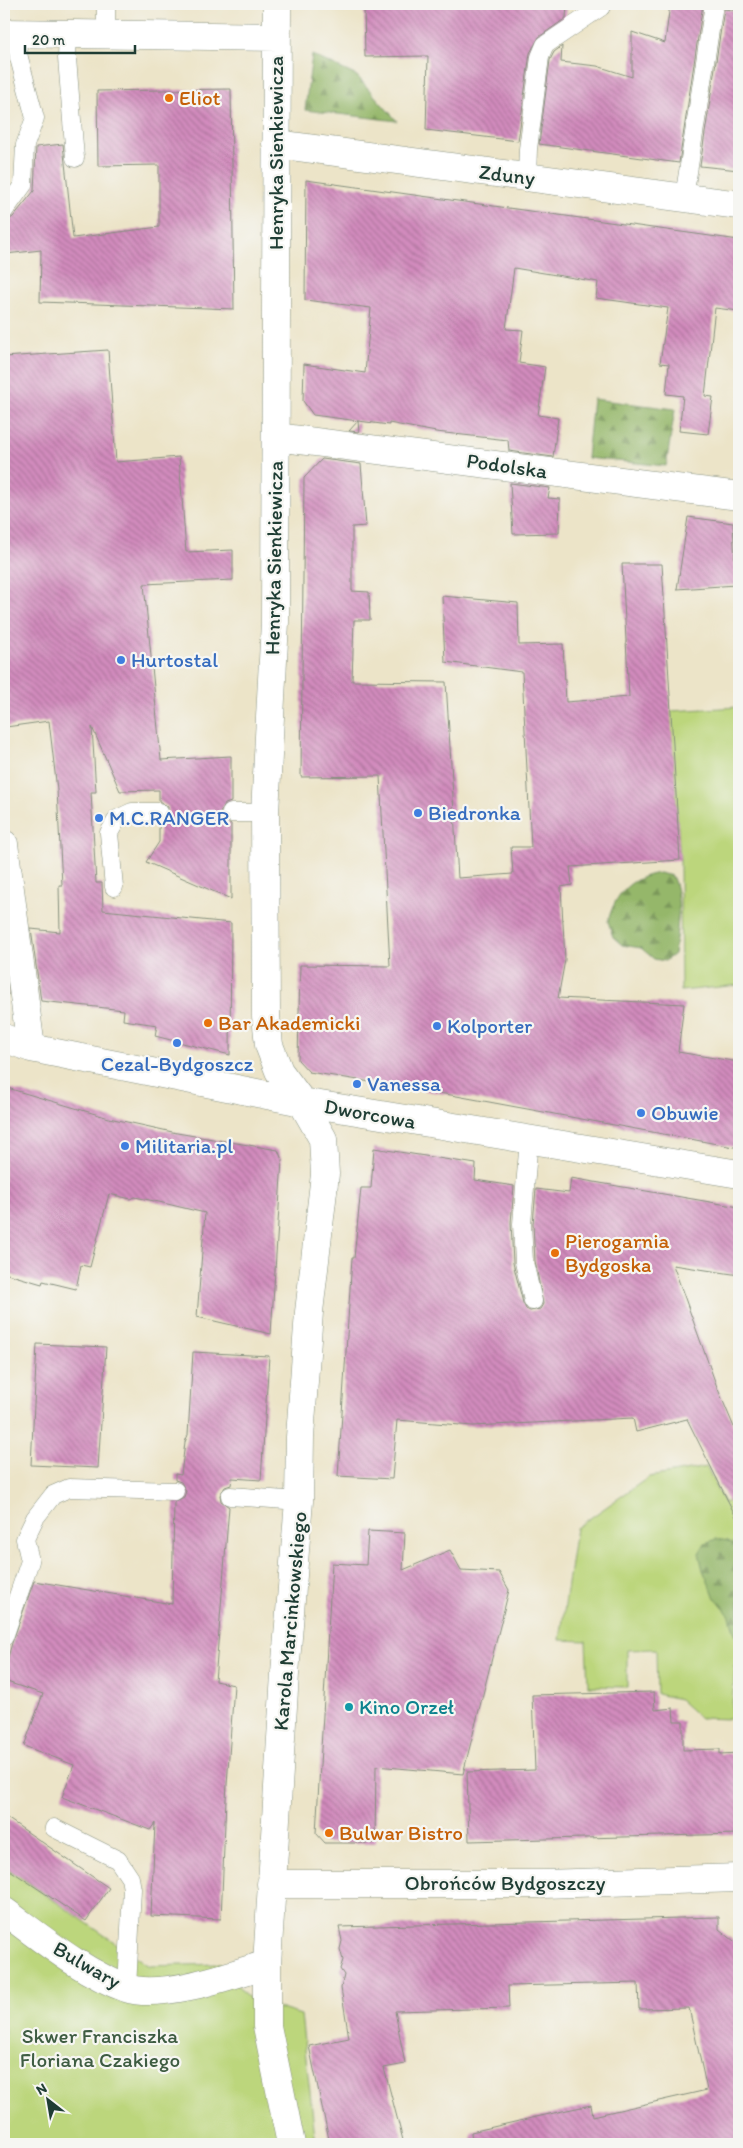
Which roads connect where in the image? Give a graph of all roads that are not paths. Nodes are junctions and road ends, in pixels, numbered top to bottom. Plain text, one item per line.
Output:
1 (106, 4) edge
2 (277, 4) edge
3 (602, 4) edge
4 (714, 4) edge
5 (9, 33) edge
6 (68, 34) junction
7 (106, 34) junction
8 (276, 37) junction
9 (276, 144) junction
10 (75, 158) dead end
11 (527, 177) junction
12 (684, 198) junction
13 (739, 205) edge
14 (4, 211) edge
15 (276, 436) junction
16 (739, 496) edge
17 (159, 812) dead end
18 (231, 813) dead end
19 (265, 813) junction
20 (4, 844) edge
21 (114, 887) dead end
22 (4, 1038) edge
23 (31, 1048) junction
24 (302, 1102) junction
25 (529, 1139) junction
26 (739, 1174) edge
27 (533, 1301) dead end
28 (175, 1491) dead end
29 (230, 1496) dead end
30 (299, 1501) junction
31 (4, 1637) edge
32 (54, 1828) dead end
33 (739, 1878) edge
34 (271, 1884) junction
35 (4, 1911) edge
36 (267, 1964) junction
37 (127, 1988) junction
38 (291, 2144) edge

1 - 7 lane
2 - 8 street, Henryka Sienkiewicza
3 - 11 lane
4 - 12 lane
5 - 6 street
5 - 14 lane
6 - 7 street
6 - 10 lane
7 - 8 street
8 - 9 street, Henryka Sienkiewicza
9 - 11 street, Zduny
9 - 15 street, Henryka Sienkiewicza
11 - 12 street, Zduny
12 - 13 street, Zduny
15 - 16 street, Podolska
15 - 19 street, Henryka Sienkiewicza
17 - 21 lane
18 - 19 lane
19 - 24 street, Henryka Sienkiewicza
20 - 23 street
22 - 23 street, Dworcowa
23 - 24 street, Dworcowa
24 - 25 street, Dworcowa
24 - 30 street, Karola Marcinkowskiego
25 - 26 street, Dworcowa
25 - 27 lane
28 - 31 lane
29 - 30 lane
30 - 34 street, Karola Marcinkowskiego
32 - 37 lane
33 - 34 street, Obrońców Bydgoszczy
34 - 36 street, Karola Marcinkowskiego
35 - 37 street, Bulwary
36 - 37 street, Bulwary
36 - 38 street, Karola Marcinkowskiego

